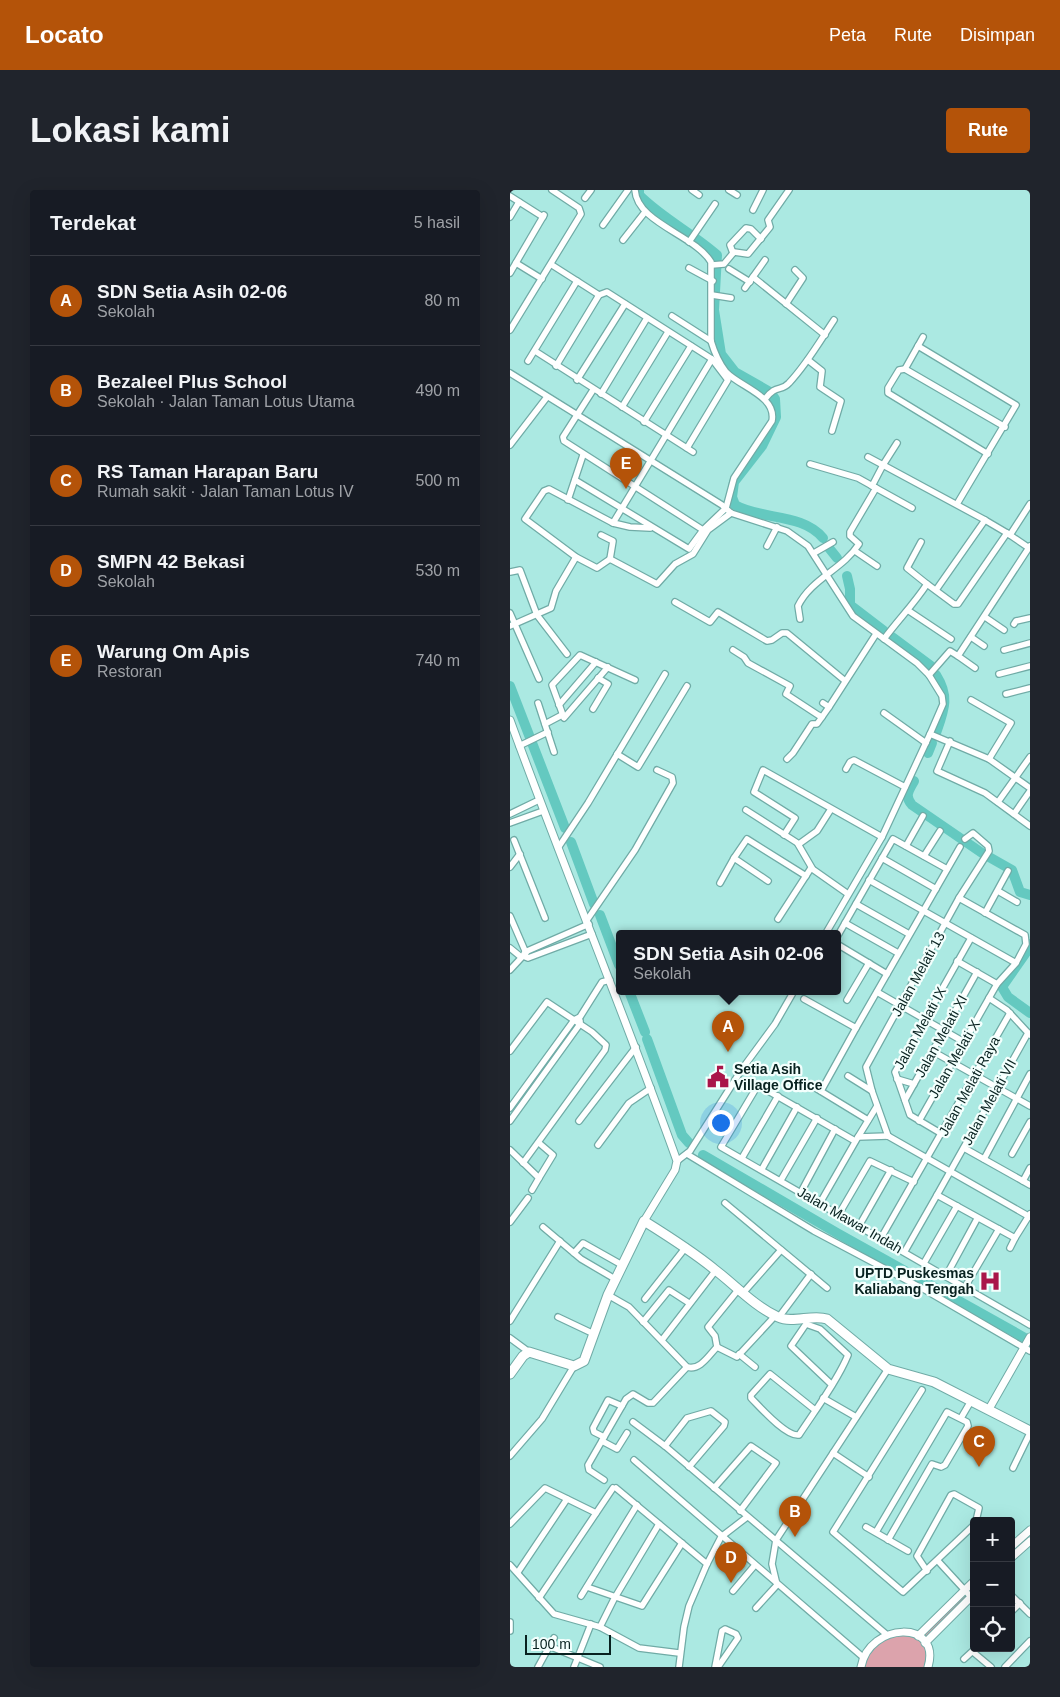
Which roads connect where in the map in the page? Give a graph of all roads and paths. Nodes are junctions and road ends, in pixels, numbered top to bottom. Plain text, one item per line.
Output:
1 (552, 190) edge
2 (591, 190) edge
3 (628, 190) edge
4 (635, 190) edge
5 (692, 190) edge
6 (729, 190) edge
7 (763, 190) edge
8 (789, 190) edge
9 (699, 195) dead end
10 (737, 195) dead end
11 (510, 196) edge
12 (585, 198) dead end
13 (519, 202) junction
14 (714, 204) dead end
15 (753, 210) dead end
16 (645, 212) junction
17 (510, 217) edge
18 (603, 225) dead end
19 (692, 237) junction
20 (760, 239) junction
21 (623, 240) dead end
22 (733, 253) junction
23 (765, 260) dead end
24 (516, 263) junction
25 (552, 265) junction
26 (717, 265) junction
27 (689, 268) dead end
28 (729, 269) dead end
29 (795, 270) dead end
30 (510, 273) edge
31 (542, 279) junction
32 (751, 279) junction
33 (577, 281) junction
34 (713, 281) junction
35 (745, 288) dead end
36 (599, 294) junction
37 (714, 295) junction
38 (731, 298) dead end
39 (625, 304) junction
40 (786, 304) junction
41 (672, 316) dead end
42 (647, 318) junction
43 (834, 320) dead end
44 (510, 330) edge
45 (668, 332) junction
46 (825, 334) junction
47 (923, 337) dead end
48 (711, 340) junction
49 (690, 346) junction
50 (918, 346) junction
51 (535, 351) junction
52 (712, 358) junction
53 (808, 360) junction
54 (528, 361) dead end
55 (556, 366) junction
56 (905, 369) junction
57 (510, 373) edge
58 (577, 380) junction
59 (593, 390) junction
60 (601, 394) junction
61 (768, 395) junction
62 (547, 397) junction
63 (622, 407) junction
64 (578, 415) junction
65 (644, 422) junction
66 (1005, 427) junction
67 (832, 430) dead end
68 (666, 435) junction
69 (897, 442) dead end
70 (510, 445) edge
71 (583, 454) junction
72 (988, 454) junction
73 (868, 457) dead end
74 (650, 461) junction
75 (810, 464) dead end
76 (883, 466) junction
77 (575, 480) junction
78 (634, 486) junction
79 (874, 487) junction
80 (568, 500) junction
81 (957, 504) junction
82 (1030, 504) edge
83 (621, 508) junction
84 (726, 508) junction
85 (912, 508) dead end
86 (731, 513) junction
87 (984, 520) junction
88 (613, 522) junction
89 (776, 527) junction
90 (651, 528) junction
91 (703, 530) junction
92 (1009, 534) junction
93 (601, 535) dead end
94 (833, 542) dead end
95 (921, 542) dead end
96 (767, 546) dead end
97 (1030, 547) edge
98 (855, 551) junction
99 (814, 553) junction
100 (576, 557) junction
101 (610, 559) junction
102 (877, 566) dead end
103 (510, 572) edge
104 (827, 574) junction
105 (927, 584) junction
106 (936, 590) junction
107 (675, 602) dead end
108 (909, 611) junction
109 (510, 613) edge
110 (536, 615) junction
111 (984, 617) junction
112 (800, 618) dead end
113 (1030, 618) edge
114 (1014, 624) dead end
115 (512, 625) edge
116 (1004, 630) dead end
117 (876, 634) junction
118 (972, 637) junction
119 (951, 639) dead end
120 (884, 640) junction
121 (1030, 643) edge
122 (984, 646) dead end
123 (733, 650) dead end
124 (1004, 650) dead end
125 (567, 654) dead end
126 (958, 656) junction
127 (596, 662) junction
128 (1030, 666) edge
129 (608, 667) junction
130 (976, 668) dead end
131 (665, 674) dead end
132 (999, 674) dead end
133 (929, 675) junction
134 (539, 678) dead end
135 (598, 678) junction
136 (635, 680) dead end
137 (844, 680) junction
138 (687, 686) dead end
139 (1030, 688) edge
140 (1006, 694) dead end
141 (971, 700) dead end
142 (538, 702) dead end
143 (559, 705) junction
144 (593, 709) dead end
145 (884, 713) dead end
146 (562, 714) junction
147 (822, 717) junction
148 (510, 720) edge
149 (545, 724) junction
150 (548, 732) junction
151 (930, 734) junction
152 (950, 741) junction
153 (926, 742) junction
154 (519, 746) junction
155 (554, 752) dead end
156 (617, 754) junction
157 (1030, 757) edge
158 (786, 759) dead end
159 (989, 759) junction
160 (846, 769) dead end
161 (656, 770) dead end
162 (1016, 777) junction
163 (905, 787) junction
164 (1030, 789) edge
165 (539, 800) junction
166 (998, 802) junction
167 (832, 809) junction
168 (746, 810) dead end
169 (543, 811) junction
170 (510, 814) edge
171 (1014, 814) junction
172 (922, 816) dead end
173 (510, 823) edge
174 (1030, 826) edge
175 (940, 831) dead end
176 (784, 835) junction
177 (882, 837) junction
178 (964, 839) dead end
179 (514, 840) dead end
180 (798, 844) junction
181 (906, 846) junction
182 (960, 847) dead end
183 (558, 848) junction
184 (520, 854) junction
185 (924, 856) junction
186 (734, 858) junction
187 (882, 858) junction
188 (510, 867) edge
189 (812, 868) junction
190 (947, 869) junction
191 (1008, 871) dead end
192 (806, 876) junction
193 (869, 880) junction
194 (768, 881) dead end
195 (720, 883) dead end
196 (936, 889) junction
197 (998, 891) junction
198 (848, 894) junction
199 (959, 898) junction
200 (1017, 902) dead end
201 (856, 904) junction
202 (922, 911) junction
203 (985, 913) junction
204 (510, 916) edge
205 (545, 918) dead end
206 (778, 919) dead end
207 (588, 922) junction
208 (845, 923) junction
209 (946, 924) junction
210 (828, 930) edge
211 (841, 930) edge
212 (592, 934) junction
213 (909, 934) junction
214 (971, 938) junction
215 (552, 940) junction
216 (841, 946) edge
217 (510, 948) edge
218 (554, 948) junction
219 (898, 953) junction
220 (524, 956) junction
221 (957, 962) junction
222 (869, 963) junction
223 (1016, 963) junction
224 (510, 970) edge
225 (977, 972) junction
226 (887, 974) junction
227 (610, 980) junction
228 (998, 984) junction
229 (876, 992) junction
230 (792, 995) edge
231 (989, 998) junction
232 (804, 999) dead end
233 (847, 1000) dead end
234 (900, 1006) junction
235 (1010, 1013) junction
236 (577, 1018) junction
237 (925, 1019) junction
238 (580, 1024) junction
239 (856, 1028) junction
240 (944, 1031) junction
241 (1029, 1034) edge
242 (964, 1042) junction
243 (636, 1047) junction
244 (510, 1051) edge
245 (932, 1051) junction
246 (952, 1061) junction
247 (975, 1073) junction
248 (1030, 1074) edge
249 (848, 1076) dead end
250 (532, 1078) junction
251 (897, 1079) junction
252 (538, 1082) junction
253 (809, 1084) dead end
254 (914, 1084) junction
255 (998, 1086) junction
256 (650, 1088) junction
257 (821, 1091) junction
258 (872, 1091) junction
259 (778, 1096) junction
260 (1016, 1097) junction
261 (905, 1100) junction
262 (877, 1106) junction
263 (1030, 1106) edge
264 (797, 1107) junction
265 (510, 1108) edge
266 (817, 1118) junction
267 (868, 1120) junction
268 (919, 1120) junction
269 (510, 1121) edge
270 (579, 1121) dead end
271 (1030, 1122) edge
272 (835, 1129) junction
273 (942, 1134) junction
274 (888, 1136) junction
275 (857, 1139) junction
276 (539, 1143) junction
277 (598, 1146) dead end
278 (964, 1148) junction
279 (510, 1150) edge
280 (688, 1153) junction
281 (1012, 1154) dead end
282 (742, 1158) junction
283 (928, 1158) junction
284 (984, 1159) junction
285 (678, 1161) junction
286 (523, 1163) junction
287 (762, 1168) junction
288 (1030, 1168) edge
289 (891, 1170) junction
290 (950, 1172) junction
291 (539, 1178) junction
292 (781, 1180) junction
293 (1023, 1181) junction
294 (914, 1182) junction
295 (1030, 1185) edge
296 (532, 1190) dead end
297 (801, 1192) junction
298 (937, 1196) junction
299 (528, 1198) dead end
300 (725, 1203) dead end
301 (820, 1203) junction
302 (957, 1206) junction
303 (839, 1214) junction
304 (1030, 1216) edge
305 (978, 1219) junction
306 (644, 1221) junction
307 (510, 1222) edge
308 (859, 1226) junction
309 (543, 1227) dead end
310 (999, 1229) junction
311 (881, 1238) junction
312 (1015, 1238) junction
313 (560, 1240) junction
314 (686, 1248) junction
315 (1010, 1248) dead end
316 (781, 1250) junction
317 (905, 1251) junction
318 (574, 1253) junction
319 (924, 1263) junction
320 (622, 1265) junction
321 (716, 1270) junction
322 (811, 1274) junction
323 (946, 1276) junction
324 (615, 1279) junction
325 (965, 1287) junction
326 (827, 1288) dead end
327 (741, 1292) junction
328 (608, 1295) junction
329 (645, 1299) dead end
330 (689, 1303) junction
331 (777, 1316) junction
332 (558, 1317) dead end
333 (510, 1321) edge
334 (643, 1322) junction
335 (1030, 1325) edge
336 (594, 1334) junction
337 (1030, 1336) edge
338 (510, 1338) edge
339 (662, 1340) junction
340 (717, 1347) junction
341 (1026, 1348) edge
342 (529, 1352) junction
343 (739, 1354) junction
344 (574, 1366) junction
345 (686, 1367) junction
346 (755, 1367) dead end
347 (888, 1369) junction
348 (510, 1373) edge
349 (831, 1384) junction
350 (922, 1390) dead end
351 (823, 1398) junction
352 (971, 1400) junction
353 (622, 1406) junction
354 (989, 1409) junction
355 (815, 1410) junction
356 (856, 1417) junction
357 (961, 1418) junction
358 (633, 1422) dead end
359 (1030, 1432) edge
360 (627, 1433) dead end
361 (603, 1439) junction
362 (665, 1446) junction
363 (833, 1453) junction
364 (510, 1456) edge
365 (634, 1460) dead end
366 (689, 1467) junction
367 (1013, 1468) dead end
368 (869, 1477) junction
369 (604, 1480) dead end
370 (714, 1488) junction
371 (567, 1499) junction
372 (637, 1505) junction
373 (740, 1511) junction
374 (596, 1513) junction
375 (747, 1517) junction
376 (977, 1517) edge
377 (510, 1524) edge
378 (660, 1524) junction
379 (866, 1527) dead end
380 (970, 1528) edge
381 (1030, 1530) edge
382 (876, 1532) junction
383 (721, 1537) junction
384 (776, 1540) junction
385 (888, 1540) junction
386 (1030, 1541) edge
387 (682, 1543) junction
388 (1015, 1543) edge
389 (908, 1551) dead end
390 (1015, 1554) edge
391 (938, 1561) junction
392 (707, 1564) junction
393 (510, 1565) edge
394 (755, 1565) junction
395 (927, 1571) junction
396 (518, 1572) junction
397 (777, 1585) junction
398 (970, 1585) edge
399 (587, 1587) junction
400 (965, 1589) junction
401 (734, 1591) dead end
402 (970, 1594) edge
403 (581, 1596) dead end
404 (539, 1598) junction
405 (614, 1598) junction
406 (970, 1598) edge
407 (1015, 1599) edge
408 (1020, 1603) junction
409 (756, 1608) dead end
410 (1015, 1608) edge
411 (1030, 1614) edge
412 (510, 1622) edge
413 (591, 1624) junction
414 (600, 1627) junction
415 (510, 1630) edge
416 (886, 1634) junction
417 (918, 1636) junction
418 (554, 1638) dead end
419 (1030, 1641) edge
420 (925, 1643) junction
421 (549, 1646) junction
422 (973, 1652) edge
423 (977, 1652) edge
424 (679, 1653) junction
425 (579, 1657) junction
426 (864, 1658) junction
427 (964, 1659) dead end
428 (538, 1667) edge
429 (574, 1667) edge
430 (600, 1667) edge
431 (679, 1667) edge
432 (717, 1667) edge
433 (861, 1667) edge
434 (928, 1667) edge
435 (991, 1667) edge
436 (1005, 1667) edge

1 - 25 street
2 - 12 street
3 - 18 street
4 - 16 street
5 - 9 street
6 - 10 street
7 - 15 street
8 - 20 street
11 - 13 street
13 - 17 street
13 - 24 street
14 - 19 street
16 - 19 street
16 - 21 street
19 - 26 street
20 - 22 street
20 - 22 street
22 - 26 street
23 - 32 street
24 - 30 street
24 - 31 street
25 - 31 street
25 - 33 street
26 - 34 street
27 - 34 street
28 - 32 street
29 - 40 street
31 - 44 street
32 - 35 street
32 - 40 street
33 - 36 street
33 - 51 street
34 - 37 street
36 - 39 street
36 - 55 street
37 - 38 street
37 - 48 street
39 - 42 street
39 - 58 street
40 - 46 street
41 - 48 street
42 - 45 street
42 - 60 street
43 - 46 street
45 - 49 street
45 - 63 street
46 - 53 street
47 - 50 street
48 - 61 street
49 - 52 street
49 - 65 street
50 - 56 street
50 - 66 street
51 - 54 street
51 - 55 street
52 - 68 street
52 - 68 street
53 - 61 street
53 - 67 street
55 - 58 street
56 - 66 street
56 - 72 street
57 - 62 street
58 - 59 street
59 - 60 street
59 - 64 street
60 - 63 street
61 - 84 street
62 - 64 street
62 - 70 street
63 - 65 street
64 - 71 street
64 - 74 street
65 - 68 street
66 - 72 street
68 - 74 street
69 - 76 street
71 - 77 street
71 - 78 street
72 - 81 street
73 - 76 street
74 - 78 street
74 - 84 street
75 - 79 street
76 - 79 street
76 - 81 street
77 - 80 street
77 - 83 street
78 - 83 street
78 - 91 street
79 - 85 street
79 - 98 street
80 - 88 street
80 - 100 street
81 - 87 street
82 - 92 street
83 - 88 street
83 - 90 street
84 - 86 street
84 - 91 street
86 - 89 street
86 - 101 street
87 - 92 street
87 - 106 street
88 - 90 street
89 - 96 street
89 - 99 street
90 - 91 street
92 - 97 street
92 - 106 street
93 - 101 street
94 - 99 street
95 - 105 street
97 - 111 street
98 - 102 street
98 - 104 street
99 - 104 street
100 - 101 street
100 - 110 street
103 - 110 street
104 - 112 street
104 - 117 street
105 - 106 street
105 - 108 street
107 - 137 street
108 - 119 street
108 - 120 street
109 - 115 street
110 - 115 street
110 - 125 street
111 - 116 street
111 - 118 street
113 - 114 street
115 - 134 street
117 - 120 street
117 - 137 street
118 - 122 street
118 - 126 street
120 - 133 street
121 - 124 street
123 - 147 street
126 - 130 street
126 - 133 street
127 - 129 street
127 - 143 street
127 - 143 street
128 - 132 street
129 - 135 street
129 - 136 street
131 - 156 street
133 - 151 street
135 - 144 street
135 - 146 street
137 - 147 street
138 - 156 street
139 - 140 street
141 - 159 street
142 - 149 street
143 - 146 street
145 - 153 street
146 - 149 street
147 - 158 street
148 - 154 street
149 - 150 street
150 - 154 street
150 - 155 street
151 - 152 street
151 - 153 street
152 - 159 street
152 - 166 street
153 - 163 street
154 - 165 street
156 - 183 street
157 - 162 street
159 - 162 street
160 - 163 street
161 - 207 street
162 - 164 street
162 - 166 street
163 - 177 street
164 - 171 street
165 - 169 street
165 - 170 street
166 - 171 street
167 - 176 street
167 - 177 street
167 - 180 street
168 - 176 street
169 - 173 street
169 - 183 street
171 - 174 street
172 - 181 street
175 - 185 street
176 - 180 street
177 - 198 street
178 - 199 street, Jalan Melati 13
179 - 184 street
180 - 189 street
181 - 185 street
181 - 187 street
182 - 190 street
183 - 207 street
184 - 188 street
184 - 205 street
185 - 190 street
186 - 192 street
186 - 194 street
186 - 195 street
187 - 193 street
187 - 196 street
189 - 192 street
189 - 198 street
190 - 196 street
191 - 197 street
192 - 206 street
193 - 201 street
193 - 202 street
196 - 202 street
197 - 200 street
197 - 203 street
198 - 210 street
199 - 203 street
199 - 209 street, Jalan Melati 13
201 - 208 street
201 - 213 street
202 - 209 street
202 - 213 street
203 - 223 street, Jalan Melati X
204 - 220 street
207 - 212 street
207 - 215 street
208 - 211 street
208 - 219 street
209 - 214 street
209 - 234 street, Jalan Melati 13
212 - 218 street
212 - 227 street
213 - 219 street
214 - 221 street, Jalan Melati IX
214 - 223 street
215 - 218 street
215 - 220 street
216 - 222 street
217 - 220 street
218 - 220 street
219 - 226 street
220 - 224 street
221 - 225 street
221 - 237 street, Jalan Melati IX
222 - 226 street
222 - 233 street
223 - 228 street, Jalan Melati X
225 - 228 street
225 - 240 street, Jalan Melati XI
226 - 229 street
227 - 236 street
227 - 243 street
228 - 231 street, Jalan Melati X
229 - 234 street
229 - 239 street
230 - 280 street
231 - 235 street
231 - 242 street, Jalan Melati X
232 - 239 street
234 - 237 street
234 - 258 street, Jalan Melati 13
235 - 241 street
235 - 247 street, Jalan Melati Raya
236 - 238 street
236 - 244 street
236 - 250 street
237 - 240 street
237 - 251 street, Jalan Melati IX
238 - 252 street
238 - 276 street
239 - 257 street
240 - 242 street
240 - 245 street, Jalan Melati XI
241 - 255 street, Jalan Melati VII
242 - 246 street, Jalan Melati X
243 - 256 street
243 - 270 street
245 - 246 street
245 - 254 street, Jalan Melati XI
246 - 247 street
246 - 268 street, Jalan Melati X
247 - 255 street
247 - 273 street, Jalan Melati Raya
248 - 260 street
249 - 258 street
250 - 252 street
250 - 265 street
251 - 254 street
251 - 261 street, Jalan Melati IX
252 - 269 street
253 - 257 street
254 - 261 street, Jalan Melati XI
255 - 260 street
255 - 278 street, Jalan Melati VII
256 - 277 street
256 - 285 street
257 - 267 street
258 - 262 street, Jalan Melati 13
259 - 264 street
259 - 282 street
259 - 282 street, Jalan Mawar Indah
260 - 263 street
260 - 284 street
261 - 268 street, Jalan Melati IX
262 - 267 street
262 - 274 street, Jalan Melati 13
264 - 266 street
264 - 287 street
266 - 272 street
266 - 292 street
267 - 275 street
268 - 273 street, Jalan Melati IX
271 - 281 street
272 - 275 street
272 - 297 street
273 - 283 street, Jalan Melati Raya
274 - 275 street
274 - 283 street
275 - 301 street
276 - 286 street
276 - 291 street
278 - 284 street
278 - 290 street, Jalan Melati VII
279 - 286 street
280 - 285 street
280 - 341 street
282 - 287 street, Jalan Mawar Indah
283 - 290 street
283 - 294 street, Jalan Melati Raya
284 - 293 street
285 - 306 street
286 - 291 street
287 - 292 street, Jalan Mawar Indah
288 - 293 street
289 - 294 street
289 - 303 street
289 - 308 street
290 - 298 street, Jalan Melati VII
290 - 304 street
291 - 296 street
292 - 297 street, Jalan Mawar Indah
293 - 295 street
294 - 311 street, Jalan Melati Raya
297 - 301 street, Jalan Mawar Indah
298 - 302 street
298 - 317 street, Jalan Melati VII
299 - 307 street
300 - 316 street
301 - 303 street, Jalan Mawar Indah
302 - 305 street
302 - 319 street
303 - 308 street, Jalan Mawar Indah
304 - 312 street
305 - 310 street
305 - 323 street
306 - 314 main road
306 - 320 main road
308 - 311 street, Jalan Mawar Indah
309 - 313 street
310 - 312 street
310 - 325 street
311 - 317 street, Jalan Mawar Indah
312 - 315 street
313 - 318 street
313 - 333 street
314 - 321 main road
314 - 329 street
316 - 322 street
316 - 327 street
317 - 319 street, Jalan Mawar Indah
318 - 320 street
318 - 324 street
319 - 323 street, Jalan Mawar Indah
320 - 324 main road
321 - 327 main road
321 - 330 street
322 - 326 street
322 - 331 street
323 - 325 street, Jalan Mawar Indah
324 - 328 main road
325 - 335 street, Jalan Mawar Indah
327 - 331 main road
327 - 340 street
328 - 334 street
328 - 336 main road
330 - 334 street
330 - 339 street
331 - 343 street
331 - 347 main road
332 - 336 street
334 - 339 street
336 - 344 main road
337 - 341 street
338 - 342 street
339 - 345 street
340 - 343 street
340 - 345 street
341 - 354 street
342 - 344 main road
342 - 348 main road
343 - 346 street
344 - 364 street
345 - 353 street
347 - 352 main road
347 - 356 street
349 - 349 street
349 - 351 street
350 - 368 street
351 - 355 street
351 - 356 street
352 - 354 main road
352 - 357 street
353 - 361 street
353 - 361 street
354 - 359 main road
355 - 355 street
356 - 363 street
357 - 382 street
357 - 385 street
358 - 362 street
359 - 367 street
360 - 361 street
361 - 369 street
362 - 366 street
362 - 366 street
363 - 368 street
363 - 384 street
365 - 383 street
366 - 370 street
368 - 395 street
370 - 373 street
370 - 373 street
371 - 374 street
371 - 377 street
371 - 396 street
372 - 374 street
372 - 378 street
372 - 399 street
373 - 375 street
374 - 404 street
375 - 383 street
375 - 384 street
376 - 395 street
378 - 387 street
378 - 405 street
379 - 382 street
380 - 391 street
381 - 388 street
382 - 385 street
383 - 392 street
383 - 394 street
384 - 397 street
384 - 416 street
385 - 389 street
386 - 390 street
387 - 392 street
387 - 405 street
391 - 395 street
391 - 400 street
392 - 424 street
393 - 396 street
394 - 397 street
394 - 401 street
396 - 404 street
397 - 409 street
397 - 426 street
398 - 400 street
399 - 403 street
399 - 405 street
400 - 402 street
400 - 417 street
404 - 413 street
405 - 414 street
406 - 420 street
407 - 408 street
408 - 410 street
408 - 411 street
412 - 415 street
413 - 414 street
413 - 425 street
414 - 424 street
416 - 417 street
416 - 426 street
417 - 420 street
418 - 421 street
419 - 436 street
420 - 434 street
421 - 425 street
421 - 428 street
422 - 427 street
423 - 435 street
424 - 431 street
425 - 429 street
425 - 430 street
426 - 433 street
432 - 432 street

